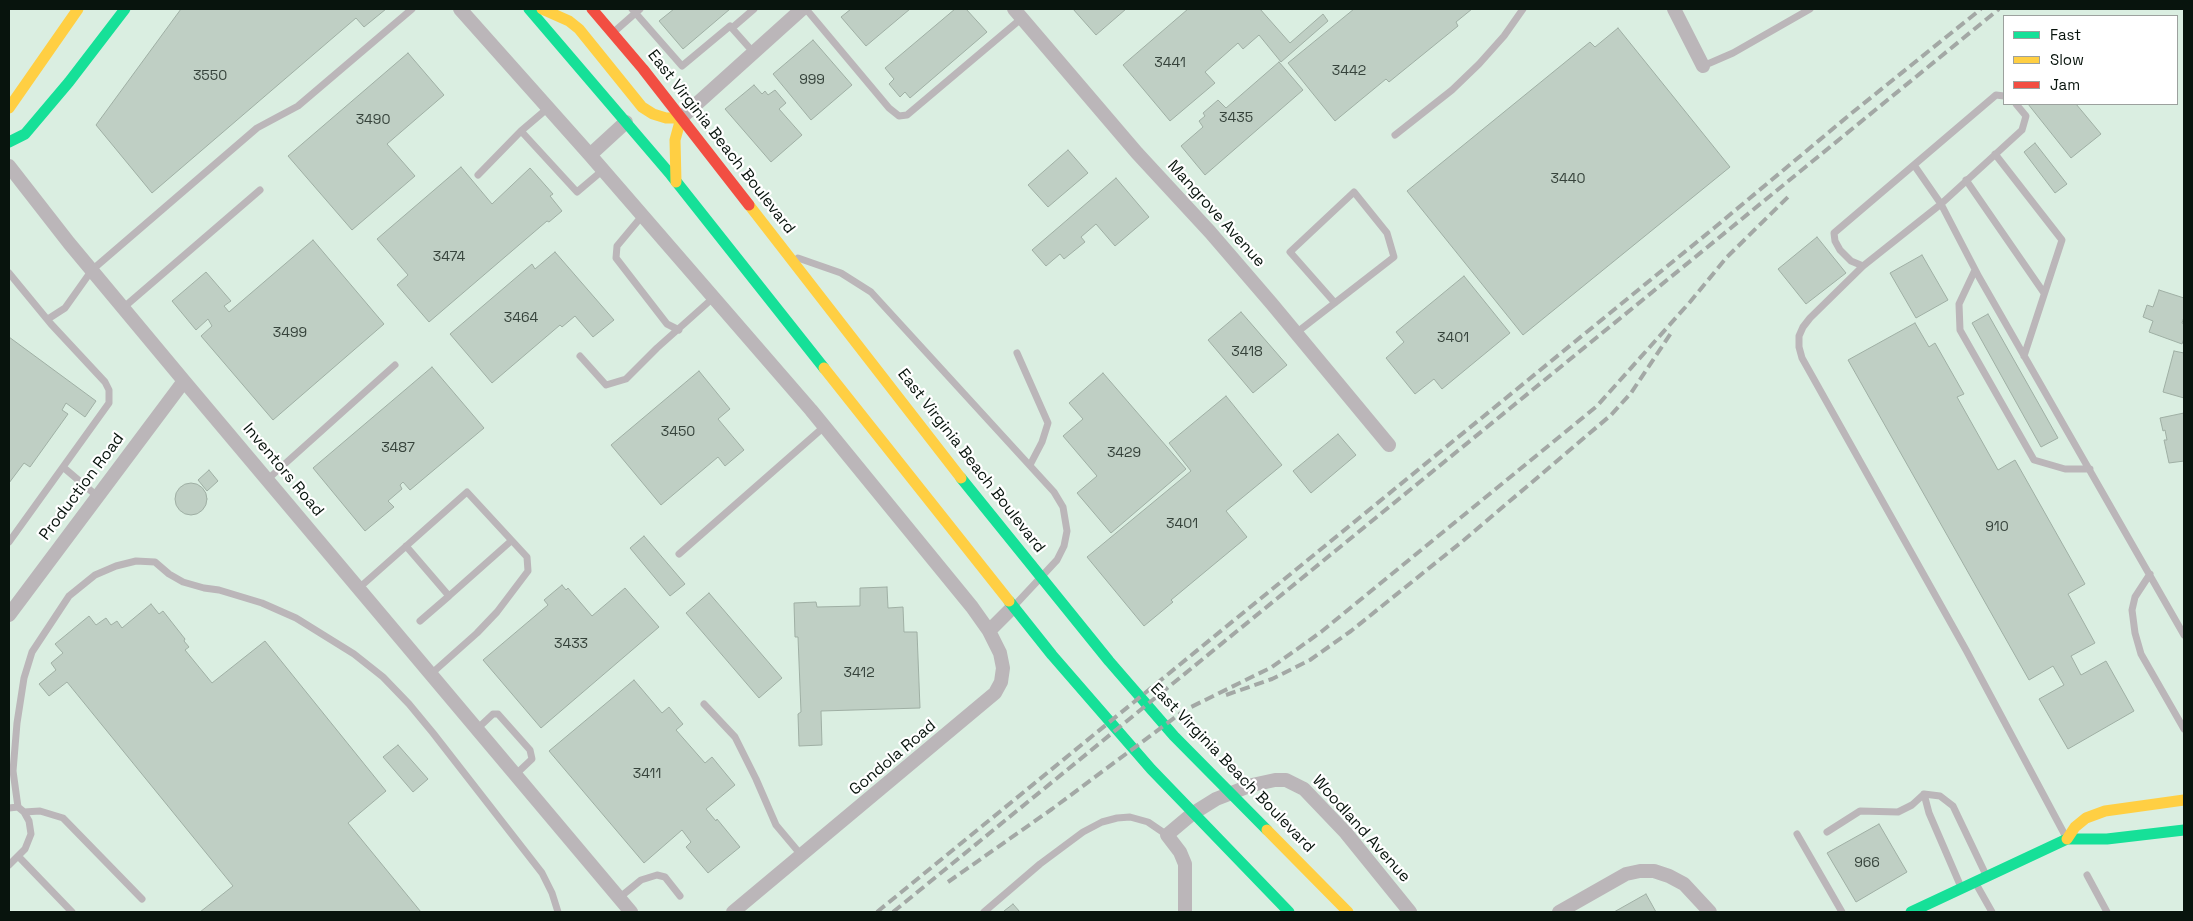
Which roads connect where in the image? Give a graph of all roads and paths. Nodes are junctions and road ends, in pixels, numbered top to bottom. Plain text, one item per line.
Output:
1 (78, 9) edge
2 (125, 9) edge
3 (412, 9) edge
4 (460, 9) edge
5 (529, 9) edge
6 (542, 9) edge
7 (592, 9) edge
8 (754, 9) edge
9 (802, 9) edge
10 (806, 9) edge
11 (1523, 9) edge
12 (1674, 9) edge
13 (1810, 9) edge
14 (636, 10) edge
15 (1018, 13) edge
16 (732, 28) junction
17 (613, 33) junction
18 (754, 53) junction
19 (1703, 66) joint
20 (2003, 96) edge
21 (2017, 105) edge
22 (9, 108) edge
23 (548, 108) junction
24 (681, 118) junction
25 (626, 122) junction
26 (521, 131) junction
27 (1395, 135) dead end
28 (9, 142) edge
29 (1995, 154) junction
30 (590, 155) junction
31 (1914, 165) junction
32 (9, 166) edge
33 (603, 170) junction
34 (478, 175) dead end
35 (1966, 180) junction
36 (676, 182) junction
37 (260, 190) dead end
38 (1941, 204) junction
39 (642, 216) junction
40 (786, 253) junction
41 (1863, 266) junction
42 (92, 270) junction
43 (1975, 270) junction
44 (9, 273) edge
45 (2044, 293) junction
46 (714, 298) junction
47 (1334, 303) junction
48 (123, 308) junction
49 (48, 319) junction
50 (679, 330) junction
51 (1296, 333) junction
52 (1017, 353) dead end
53 (580, 356) dead end
54 (2024, 356) junction
55 (395, 365) dead end
56 (184, 381) junction
57 (824, 426) junction
58 (1388, 445) dead end
59 (1030, 465) junction
60 (63, 467) junction
61 (2090, 469) junction
62 (268, 479) junction
63 (97, 496) junction
64 (511, 541) junction
65 (9, 542) edge
66 (406, 546) junction
67 (679, 554) dead end
68 (2150, 574) junction
69 (359, 588) junction
70 (449, 596) junction
71 (1013, 607) joint
72 (9, 615) edge
73 (420, 621) dead end
74 (989, 631) junction
75 (2184, 635) edge
76 (431, 674) junction
77 (704, 704) dead end
78 (477, 729) junction
79 (2184, 729) edge
80 (515, 775) junction
81 (1924, 794) junction
82 (2184, 800) edge
83 (9, 808) edge
84 (21, 810) junction
85 (2184, 830) edge
86 (1827, 832) dead end
87 (1797, 834) dead end
88 (1167, 835) junction
89 (2067, 839) junction
90 (19, 857) junction
91 (802, 857) junction
92 (9, 865) edge
93 (2087, 875) dead end
94 (1986, 876) junction
95 (1975, 881) junction
96 (1961, 887) junction
97 (680, 896) dead end
98 (619, 898) junction
99 (142, 899) dead end
100 (72, 912) edge
101 (558, 912) edge
102 (631, 912) edge
103 (733, 912) edge
104 (984, 912) edge
105 (1185, 912) edge
106 (1289, 912) edge
107 (1348, 912) edge
108 (1410, 912) edge
109 (1559, 912) edge
110 (1710, 912) edge
111 (1842, 912) edge
112 (1912, 912) edge
113 (1992, 912) edge
114 (2107, 912) edge

1 - 22 main road
2 - 28 main road
3 - 42 lane
4 - 23 street
5 - 25 main road
6 - 24 main road
7 - 17 main road, East Virginia Beach Boulevard
8 - 16 lane
9 - 18 street
10 - 15 lane
11 - 27 lane
12 - 19 street
13 - 19 lane
14 - 16 lane
14 - 17 lane
15 - 51 street, Mangrove Avenue
16 - 18 lane
17 - 24 main road, East Virginia Beach Boulevard
18 - 24 street
20 - 31 lane
21 - 29 lane
23 - 26 lane
23 - 30 street
24 - 36 main road
24 - 40 main road, East Virginia Beach Boulevard
25 - 30 street
25 - 36 main road
26 - 33 lane
26 - 34 lane
29 - 35 lane
29 - 45 lane
30 - 33 street
31 - 38 lane
31 - 41 lane
32 - 42 street, Inventors Road
33 - 39 street
35 - 38 lane
35 - 45 lane
36 - 106 main road
37 - 48 lane
38 - 41 lane
38 - 43 lane
39 - 46 street
39 - 50 lane
40 - 59 lane
40 - 107 main road, East Virginia Beach Boulevard
41 - 89 lane
42 - 48 street, Inventors Road
42 - 49 lane
43 - 54 lane
43 - 61 lane
44 - 49 lane
45 - 54 lane
46 - 50 lane
46 - 57 street
47 - 47 lane
47 - 51 lane
48 - 56 street, Inventors Road
49 - 60 lane
50 - 53 lane
51 - 58 street, Mangrove Avenue
52 - 59 lane
54 - 61 lane
55 - 62 lane
56 - 62 street, Inventors Road
56 - 63 street, Production Road
57 - 67 lane
57 - 74 street
59 - 71 lane
60 - 63 lane
60 - 65 lane
61 - 68 lane
62 - 69 street, Inventors Road
63 - 72 street, Production Road
64 - 66 lane
64 - 70 lane
64 - 76 lane
66 - 69 lane
66 - 70 lane
68 - 75 lane
68 - 79 lane
69 - 76 street, Inventors Road
70 - 73 lane
71 - 74 street
74 - 91 street, Gondola Road
76 - 78 street, Inventors Road
77 - 91 lane
78 - 80 street, Inventors Road
78 - 80 lane
80 - 98 street, Inventors Road
81 - 86 lane
81 - 94 lane
81 - 96 lane
82 - 89 main road
83 - 84 lane
84 - 90 lane
84 - 99 lane
84 - 101 lane
85 - 89 main road
87 - 111 lane
88 - 104 lane
88 - 105 street
88 - 108 street, Woodland Avenue
89 - 94 main road
90 - 92 lane
90 - 100 lane
91 - 103 street, Gondola Road
93 - 114 lane
94 - 95 main road
95 - 96 main road
95 - 113 lane
96 - 112 main road
97 - 98 lane
98 - 102 street
109 - 110 street

